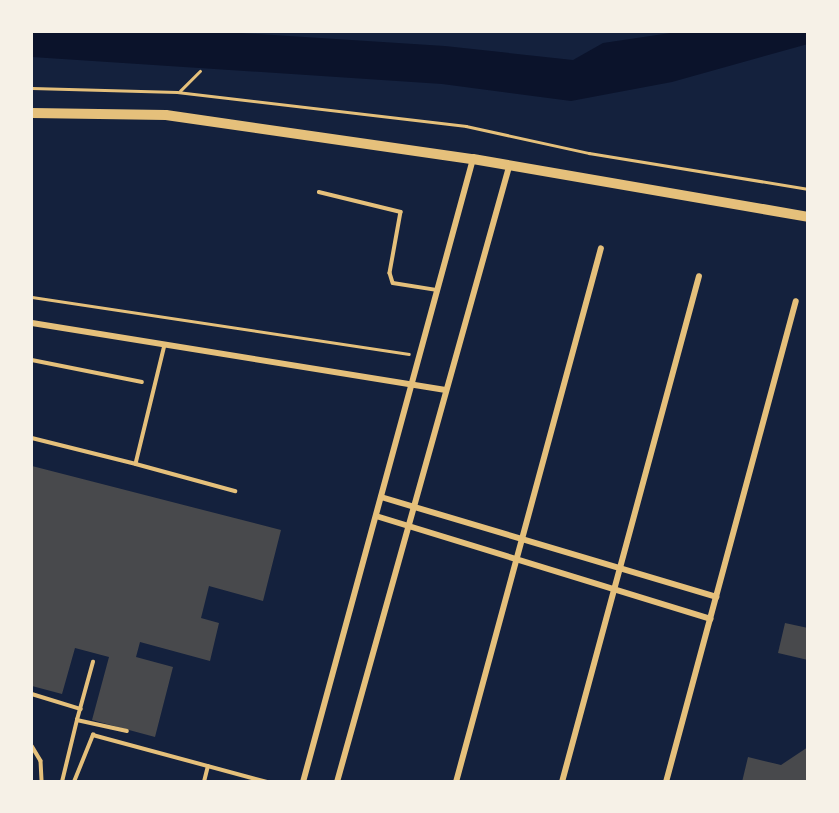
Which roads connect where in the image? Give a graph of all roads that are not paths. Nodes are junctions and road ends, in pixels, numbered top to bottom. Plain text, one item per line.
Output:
1 (32, 113) edge
2 (473, 159) junction
3 (509, 167) junction
4 (319, 192) dead end
5 (807, 217) edge
6 (601, 248) dead end
7 (699, 276) dead end
8 (437, 290) junction
9 (796, 301) dead end
10 (32, 323) edge
11 (165, 345) junction
12 (32, 360) edge
13 (142, 382) dead end
14 (412, 385) junction
15 (446, 390) junction
16 (32, 438) edge
17 (136, 464) junction
18 (235, 491) dead end
19 (381, 497) junction
20 (414, 507) junction
21 (376, 516) junction
22 (408, 526) junction
23 (522, 539) junction
24 (516, 559) junction
25 (620, 568) junction
26 (614, 589) junction
27 (716, 597) junction
28 (710, 619) junction
29 (93, 662) dead end
30 (32, 694) edge
31 (81, 709) junction
32 (77, 720) junction
33 (127, 731) dead end
34 (32, 746) edge
35 (208, 766) junction
36 (42, 782) edge
37 (62, 782) edge
38 (74, 782) edge
39 (204, 782) edge
40 (267, 782) edge
41 (303, 782) edge
42 (337, 782) edge
43 (456, 782) edge
44 (562, 782) edge
45 (666, 782) edge

1 - 2 main road
2 - 3 main road
2 - 8 street
3 - 5 main road
3 - 15 street
4 - 8 lane
6 - 23 street
7 - 25 street
8 - 14 street
9 - 27 street
10 - 11 street
11 - 14 street
11 - 17 lane
12 - 13 lane
14 - 15 street
14 - 19 street
15 - 20 street
16 - 17 lane
17 - 18 lane
19 - 20 street
19 - 21 street
20 - 22 street
20 - 23 street
21 - 22 street
21 - 41 street
22 - 24 street
22 - 42 street
23 - 24 street
23 - 25 street
24 - 26 street
24 - 43 street
25 - 26 street
25 - 27 street
26 - 28 street
26 - 44 street
27 - 28 street
28 - 45 street
29 - 31 lane
30 - 31 lane
31 - 32 lane
32 - 33 lane
32 - 37 lane
34 - 36 lane
35 - 38 lane
35 - 39 lane
35 - 40 lane

